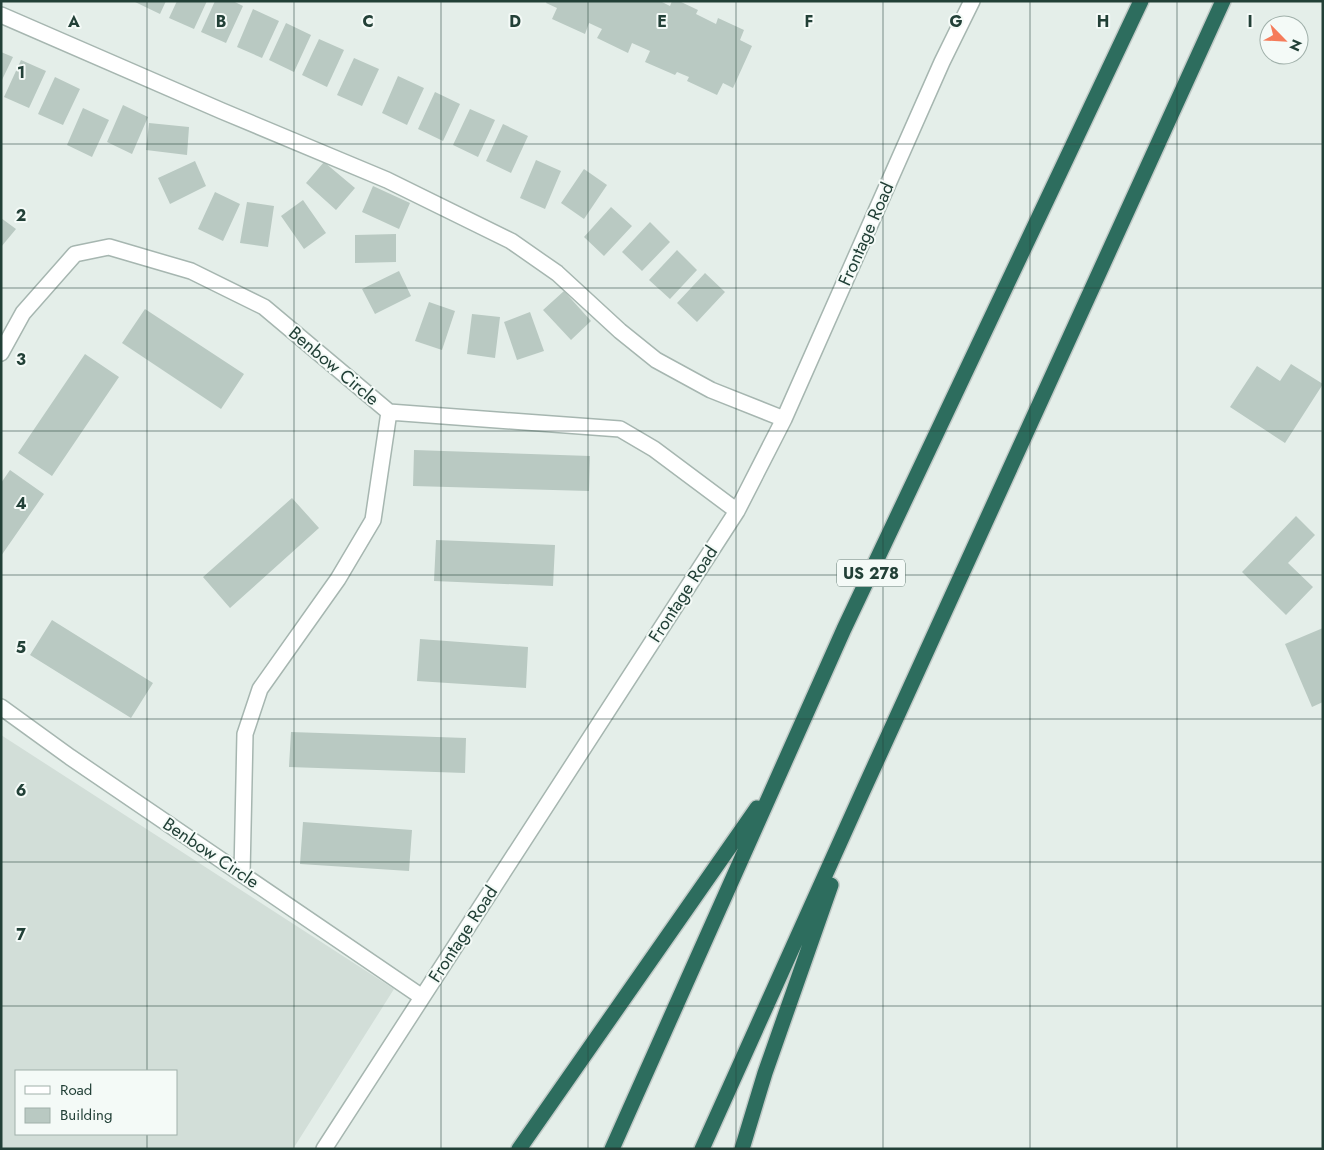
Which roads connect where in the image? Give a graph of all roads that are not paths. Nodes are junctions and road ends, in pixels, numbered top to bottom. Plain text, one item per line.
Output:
1 (972, 1) edge
2 (1141, 1) edge
3 (1223, 1) edge
4 (1, 15) edge
5 (1, 353) edge
6 (389, 412) junction
7 (784, 419) junction
8 (737, 511) junction
9 (1, 707) edge
10 (778, 778) junction
11 (863, 791) junction
12 (242, 874) junction
13 (422, 997) junction
14 (324, 1149) edge
15 (519, 1149) edge
16 (612, 1149) edge
17 (702, 1149) edge
18 (742, 1149) edge

1 - 7 street, Frontage Road
2 - 10 highway, US 278
3 - 11 highway
4 - 7 street
5 - 6 street, Benbow Circle
6 - 8 street, Benbow Circle
6 - 12 street
7 - 8 street, Frontage Road
8 - 13 street, Frontage Road
9 - 12 street, Benbow Circle
10 - 15 highway
10 - 16 highway, US 278
11 - 17 highway
11 - 18 highway
12 - 13 street, Benbow Circle
13 - 14 street, Frontage Road

